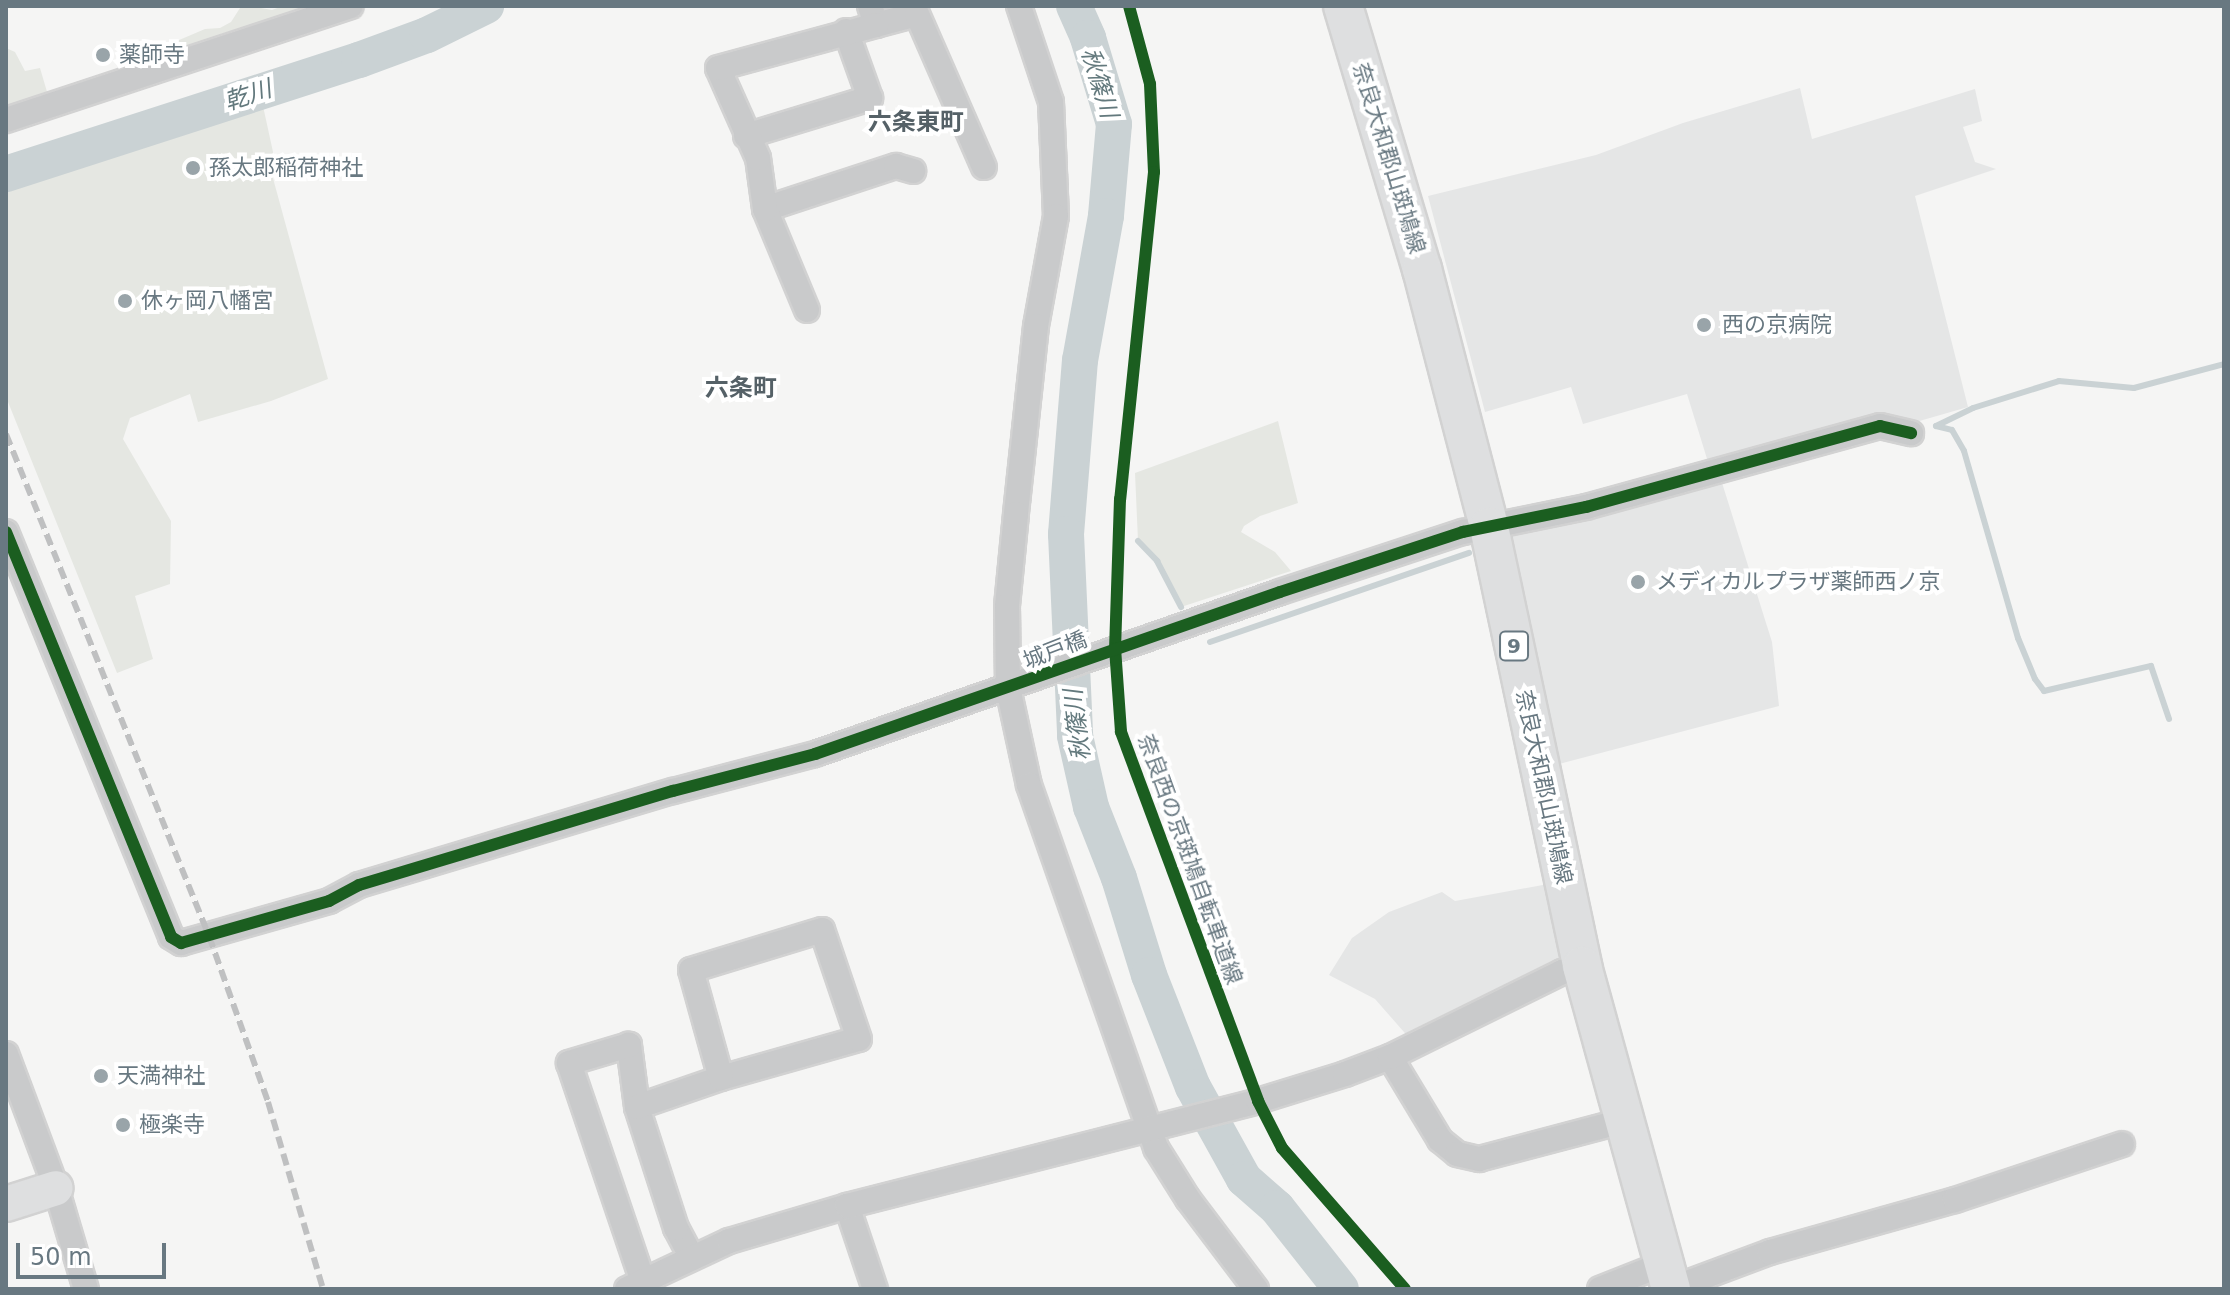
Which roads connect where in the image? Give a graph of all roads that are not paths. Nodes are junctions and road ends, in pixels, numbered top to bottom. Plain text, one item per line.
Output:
1 (351, 6) edge
2 (1019, 6) edge
3 (1343, 6) edge
4 (873, 16) edge
5 (846, 31) junction
6 (6, 120) edge
7 (746, 136) junction
8 (984, 167) dead end
9 (913, 171) dead end
10 (765, 209) junction
11 (807, 310) dead end
12 (1911, 433) dead end
13 (1489, 527) junction
14 (6, 532) edge
15 (1012, 687) junction
16 (1582, 966) junction
17 (1390, 1057) junction
18 (7, 1058) edge
19 (721, 1078) junction
20 (637, 1107) junction
21 (1623, 1121) junction
22 (1158, 1125) junction
23 (2122, 1144) dead end
24 (56, 1188) junction
25 (6, 1204) edge
26 (847, 1206) junction
27 (692, 1258) junction
28 (1668, 1280) edge
29 (635, 1285) edge
30 (86, 1289) edge
31 (875, 1289) edge
32 (1256, 1289) edge
33 (1600, 1289) edge

1 - 6 street
2 - 15 street
3 - 13 main road, 奈良大和郡山斑鳩線 / 9
4 - 5 street
4 - 8 street
5 - 7 street
5 - 7 street
7 - 10 street
9 - 10 street
10 - 11 street
12 - 13 street, 城戸橋
13 - 15 street, 城戸橋
13 - 16 main road, 奈良大和郡山斑鳩線 / 9
14 - 15 street, 城戸橋
15 - 22 street
16 - 17 street
16 - 21 main road, 奈良大和郡山斑鳩線 / 9
17 - 21 street
17 - 22 street
18 - 24 street
19 - 19 street
19 - 20 street
20 - 27 street
20 - 29 street
21 - 28 main road, 奈良大和郡山斑鳩線 / 9
22 - 26 street
22 - 32 street
23 - 28 street
24 - 25 street
24 - 30 street
26 - 27 street
26 - 31 street
27 - 29 street
28 - 33 street

